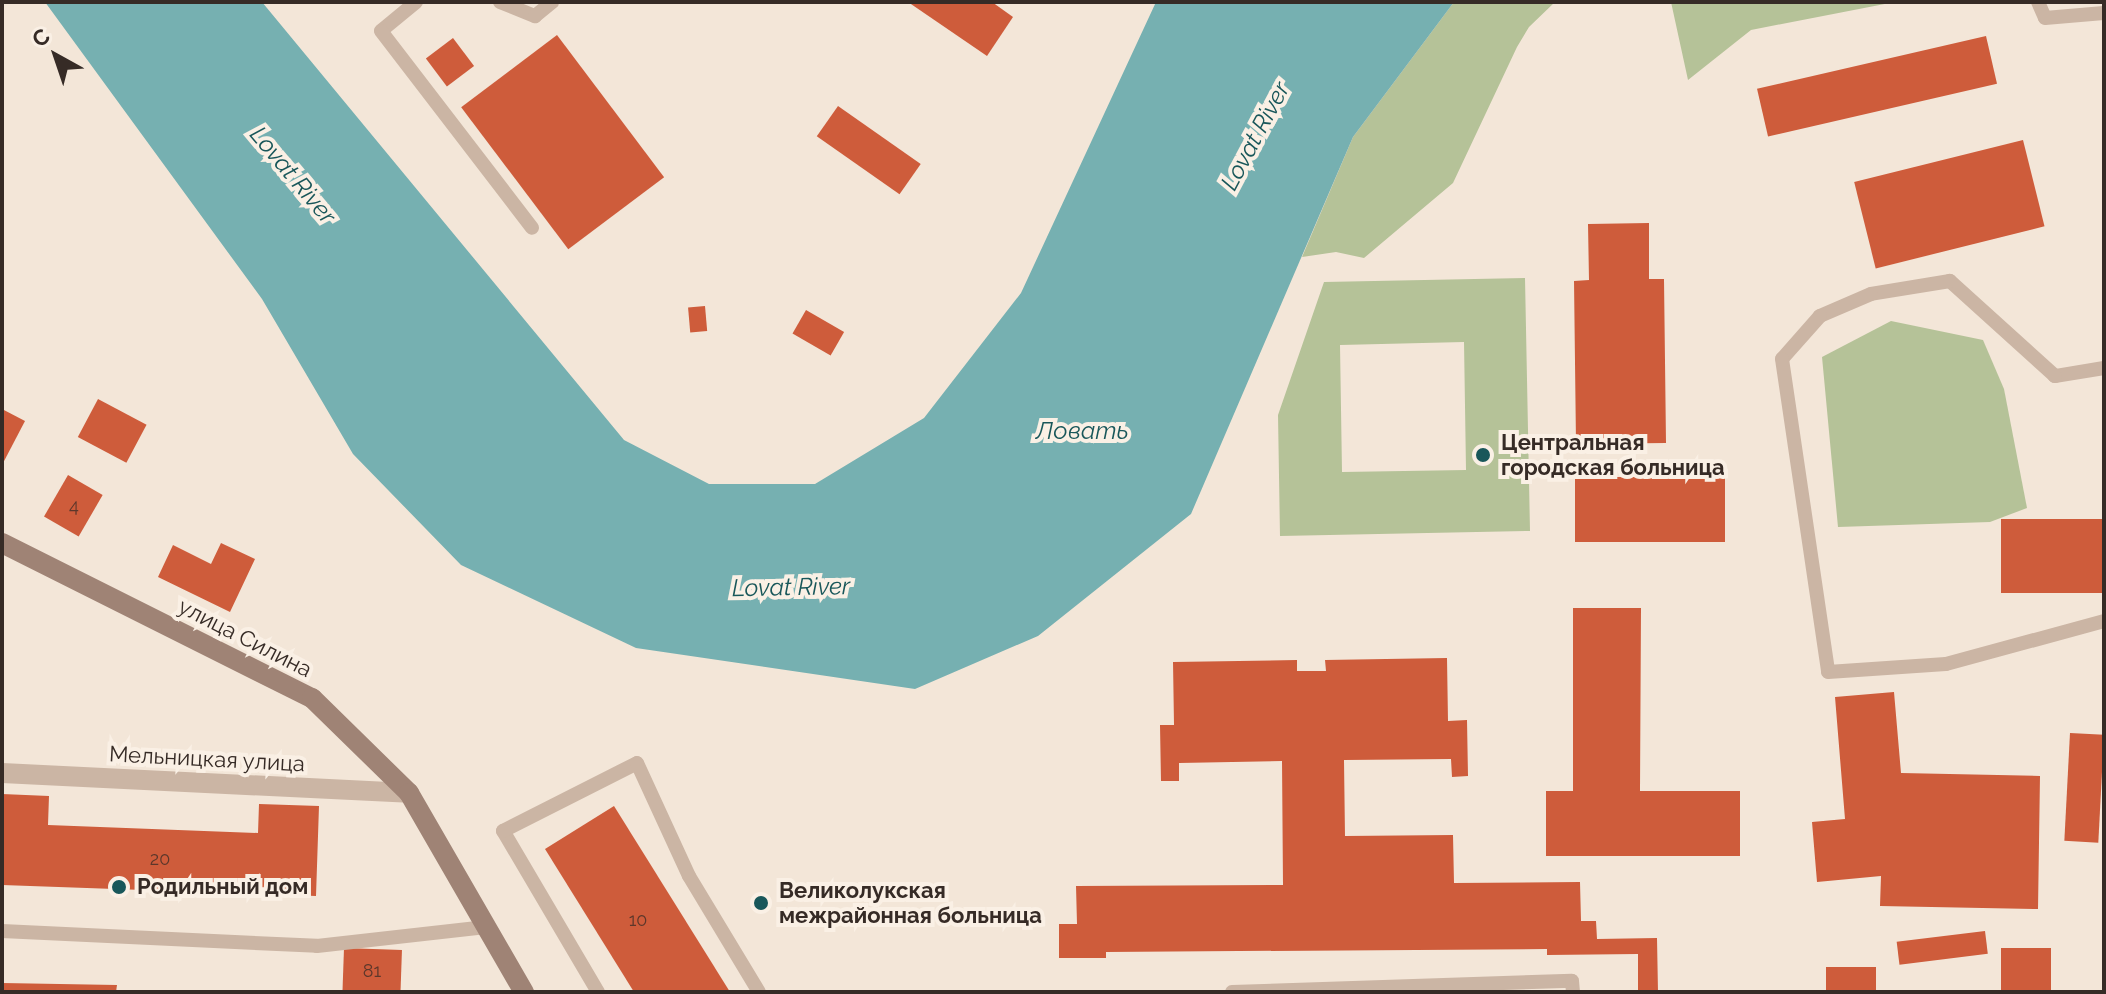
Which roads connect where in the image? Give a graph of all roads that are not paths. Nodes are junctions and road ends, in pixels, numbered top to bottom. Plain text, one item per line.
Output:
1 (416, 2) edge
2 (500, 2) edge
3 (552, 2) edge
4 (2038, 2) edge
5 (2104, 13) edge
6 (532, 228) dead end
7 (2104, 368) edge
8 (2, 543) edge
9 (2104, 621) edge
10 (2, 773) edge
11 (409, 793) junction
12 (486, 927) junction
13 (2, 931) edge
14 (524, 992) edge
15 (598, 992) edge
16 (759, 992) edge
17 (1232, 992) edge
18 (1573, 992) edge

1 - 6 lane
2 - 3 lane
4 - 5 lane
7 - 9 lane
8 - 11 street, улица Силина
10 - 11 street, Мельницкая улица
11 - 12 street, улица Силина
12 - 13 lane
12 - 14 street, улица Силина
15 - 16 lane
17 - 18 lane

